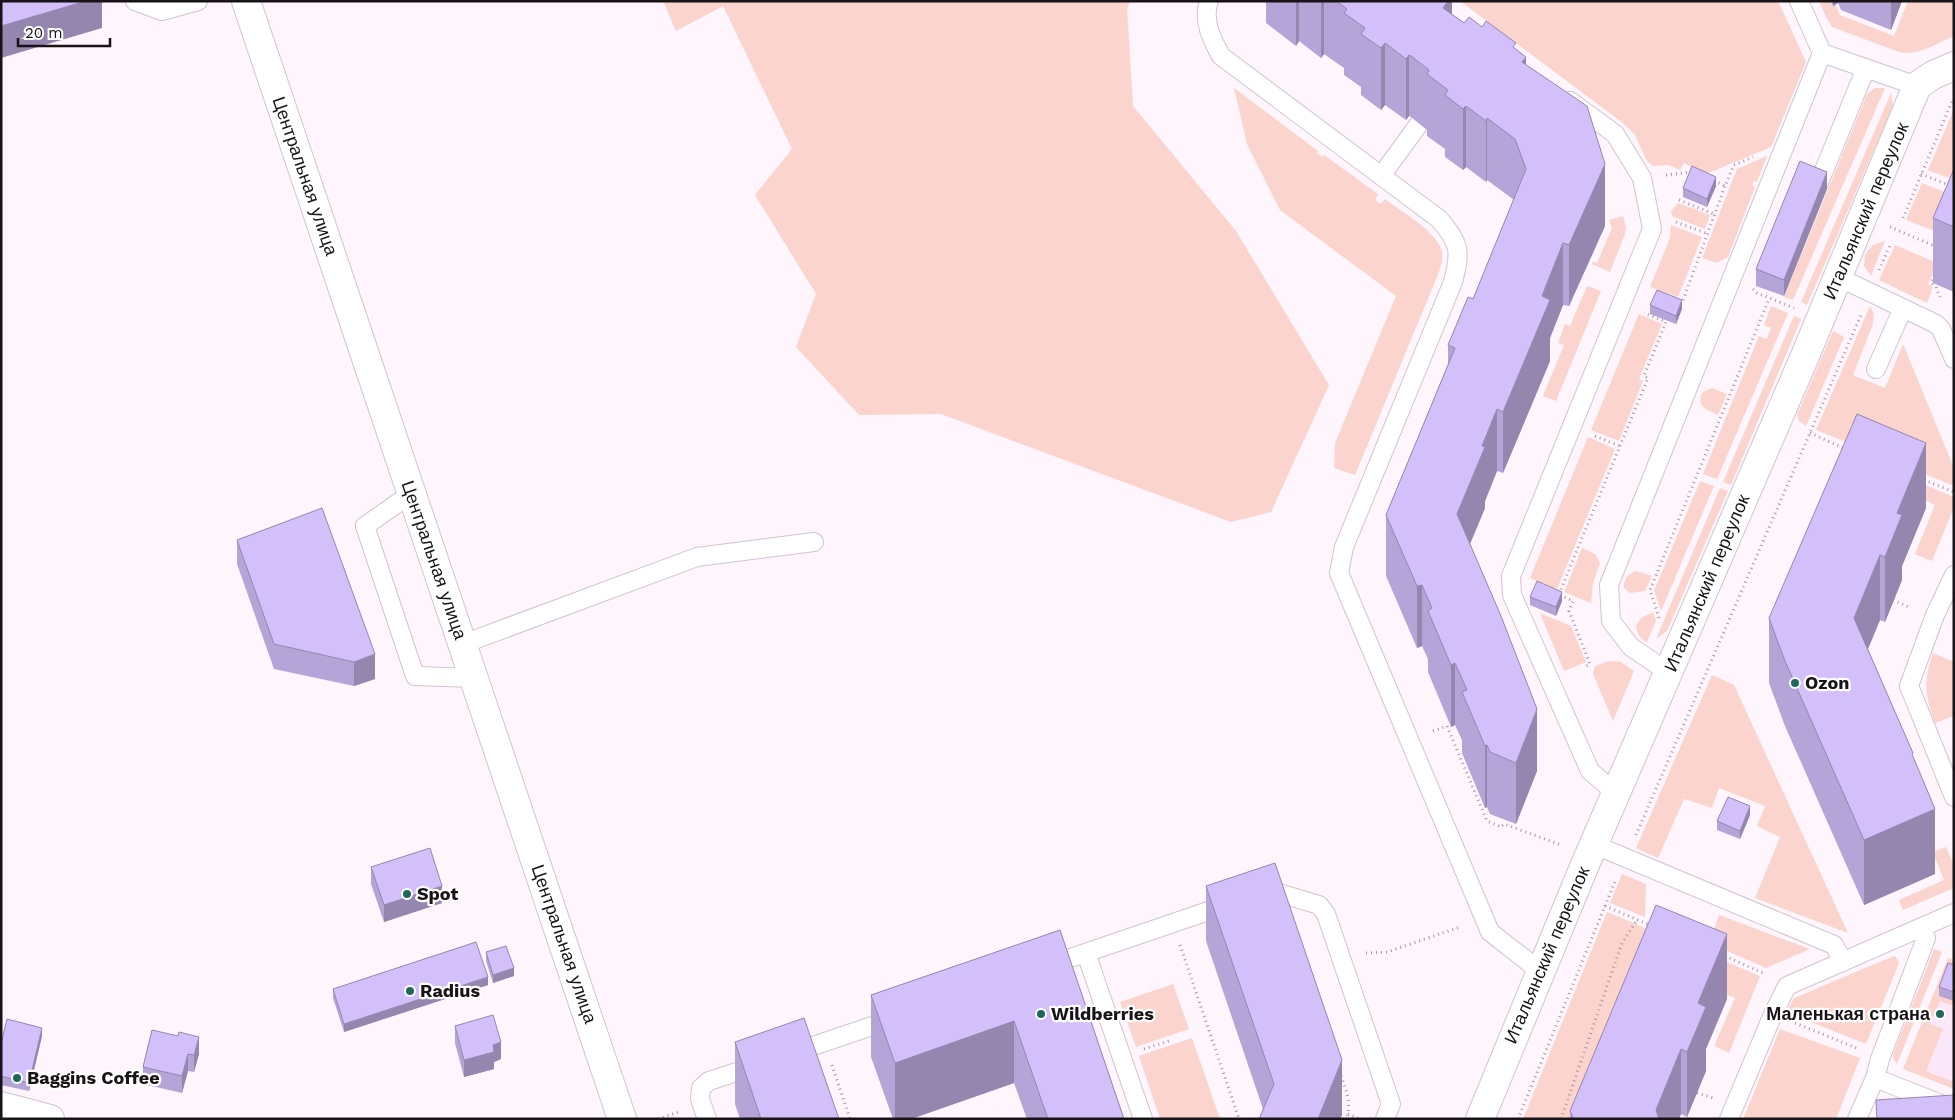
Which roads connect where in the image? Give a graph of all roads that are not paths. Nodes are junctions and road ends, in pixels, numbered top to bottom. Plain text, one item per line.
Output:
1 (135, 1) edge
2 (198, 1) edge
3 (246, 1) edge
4 (1209, 1) edge
5 (1799, 1) edge
6 (1822, 53) junction
7 (1954, 66) edge
8 (1866, 68) junction
9 (1917, 86) junction
10 (1553, 88) edge
11 (1419, 124) dead end
12 (1381, 176) junction
13 (1818, 185) edge
14 (1838, 277) junction
15 (1903, 308) junction
16 (1954, 359) edge
17 (1876, 369) dead end
18 (412, 493) junction
19 (814, 542) dead end
20 (1954, 574) edge
21 (463, 644) junction
22 (1668, 672) junction
23 (474, 678) junction
24 (1616, 794) junction
25 (1954, 797) edge
26 (1595, 845) junction
27 (1954, 913) edge
28 (1922, 927) junction
29 (1086, 952) junction
30 (1843, 962) junction
31 (1540, 970) junction
32 (1029, 972) edge
33 (908, 1013) edge
34 (1875, 1078) junction
35 (1, 1106) edge
36 (1954, 1109) edge
37 (50, 1119) edge
38 (622, 1119) edge
39 (707, 1119) edge
40 (1143, 1119) edge
41 (1385, 1119) edge
42 (1480, 1119) edge
43 (1729, 1119) edge
44 (1857, 1119) edge

1 - 2 lane
3 - 18 street, Центральная улица
4 - 12 lane
5 - 6 lane
6 - 8 lane
6 - 22 lane
7 - 9 street
8 - 9 lane
8 - 13 lane
9 - 14 street, Итальянский переулок
10 - 24 lane
11 - 12 lane
12 - 31 lane
14 - 15 lane
14 - 22 street, Итальянский переулок
15 - 16 lane
15 - 17 lane
18 - 21 street, Центральная улица
18 - 23 lane
19 - 21 lane
20 - 25 lane
21 - 23 street, Центральная улица
22 - 24 street, Итальянский переулок
23 - 38 street, Центральная улица
24 - 26 street, Итальянский переулок
26 - 30 lane
26 - 31 street, Итальянский переулок
27 - 28 lane
28 - 30 lane
28 - 34 lane
29 - 32 lane
29 - 40 lane
29 - 41 lane
30 - 43 lane
31 - 42 street, Итальянский переулок
33 - 39 lane
34 - 36 lane
34 - 44 lane
35 - 37 street

